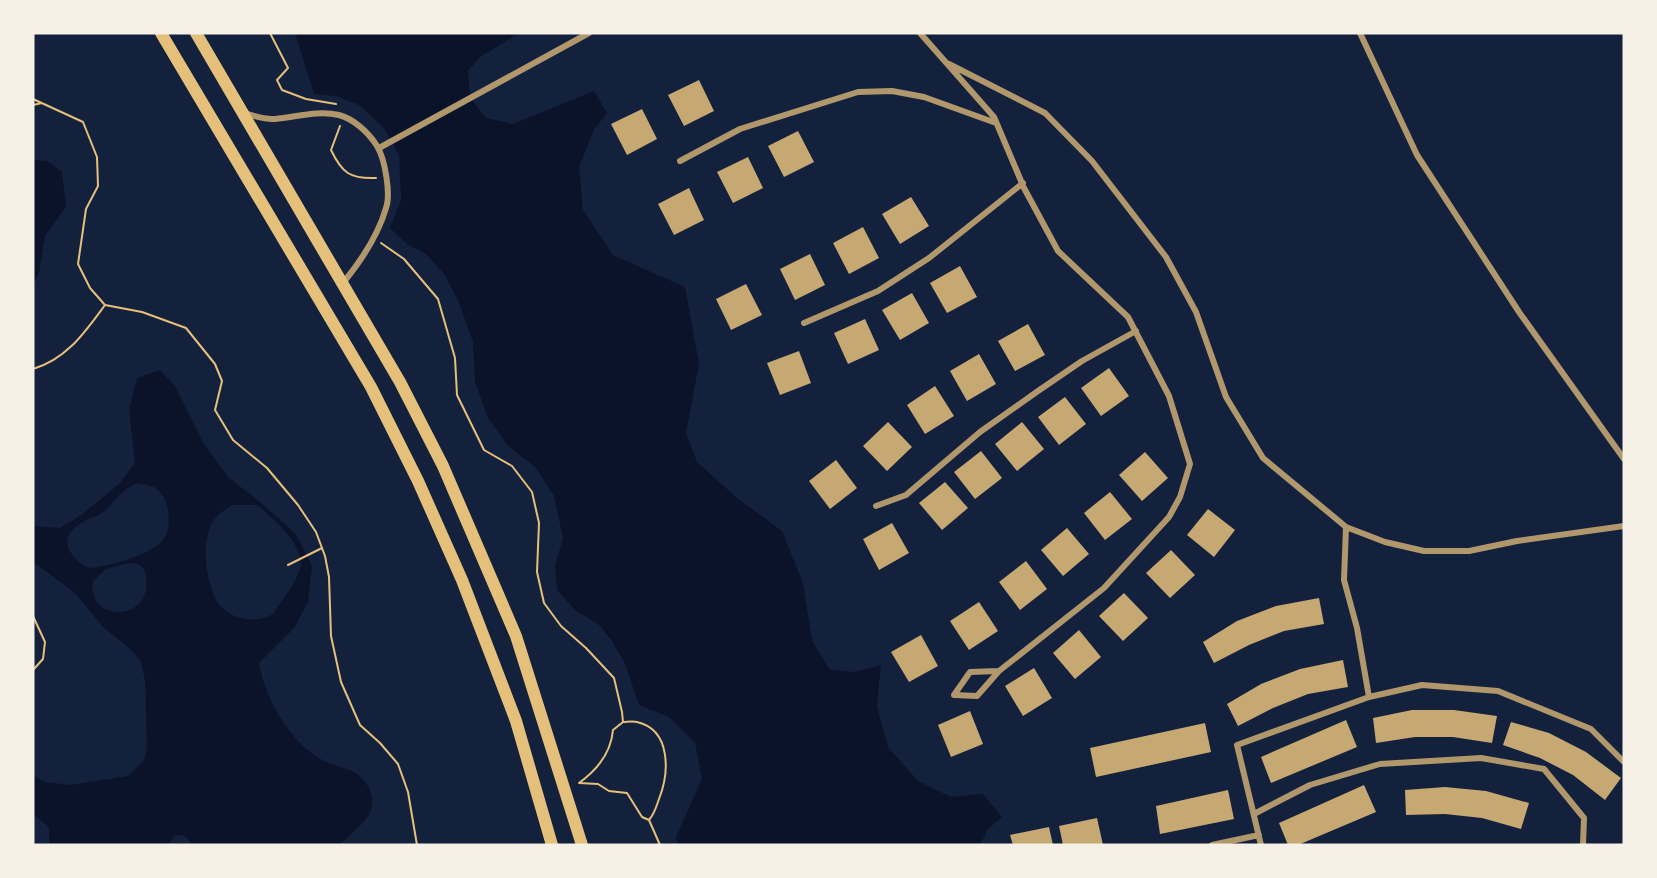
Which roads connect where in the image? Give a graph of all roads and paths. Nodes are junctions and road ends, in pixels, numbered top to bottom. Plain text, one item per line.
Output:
1 (161, 33) edge
2 (196, 33) edge
3 (589, 33) edge
4 (920, 33) edge
5 (1360, 33) edge
6 (946, 63) junction
7 (33, 99) edge
8 (42, 103) junction
9 (33, 105) edge
10 (243, 113) junction
11 (996, 123) junction
12 (379, 148) junction
13 (680, 161) dead end
14 (1023, 183) junction
15 (374, 238) junction
16 (342, 283) junction
17 (105, 305) junction
18 (804, 323) dead end
19 (1136, 332) junction
20 (33, 369) edge
21 (1624, 459) edge
22 (876, 506) dead end
23 (1624, 526) edge
24 (1346, 527) junction
25 (322, 548) junction
26 (288, 565) dead end
27 (33, 616) edge
28 (33, 670) edge
29 (999, 671) junction
30 (1369, 697) junction
31 (623, 722) junction
32 (1624, 762) edge
33 (1254, 814) junction
34 (649, 820) junction
35 (1259, 835) junction
36 (417, 845) edge
37 (552, 845) edge
38 (582, 845) edge
39 (660, 845) edge
40 (1212, 845) edge
41 (1262, 845) edge
42 (1584, 845) edge

1 - 37 highway
2 - 10 highway
3 - 12 street
4 - 6 street
5 - 21 street
6 - 11 street
6 - 24 street
7 - 8 path
8 - 9 path
8 - 17 path
10 - 12 street
10 - 16 highway
11 - 13 street
11 - 14 street
12 - 15 street
14 - 18 street
14 - 19 street
15 - 16 street
15 - 31 path
16 - 38 highway
17 - 20 path
17 - 25 path
19 - 22 street
19 - 29 street
23 - 24 street
24 - 30 street
25 - 26 path
25 - 36 path
27 - 28 path
29 - 29 street
30 - 32 street
30 - 33 street
31 - 34 path
31 - 34 path
33 - 35 street
33 - 42 street
34 - 39 path
35 - 40 street
35 - 41 street

